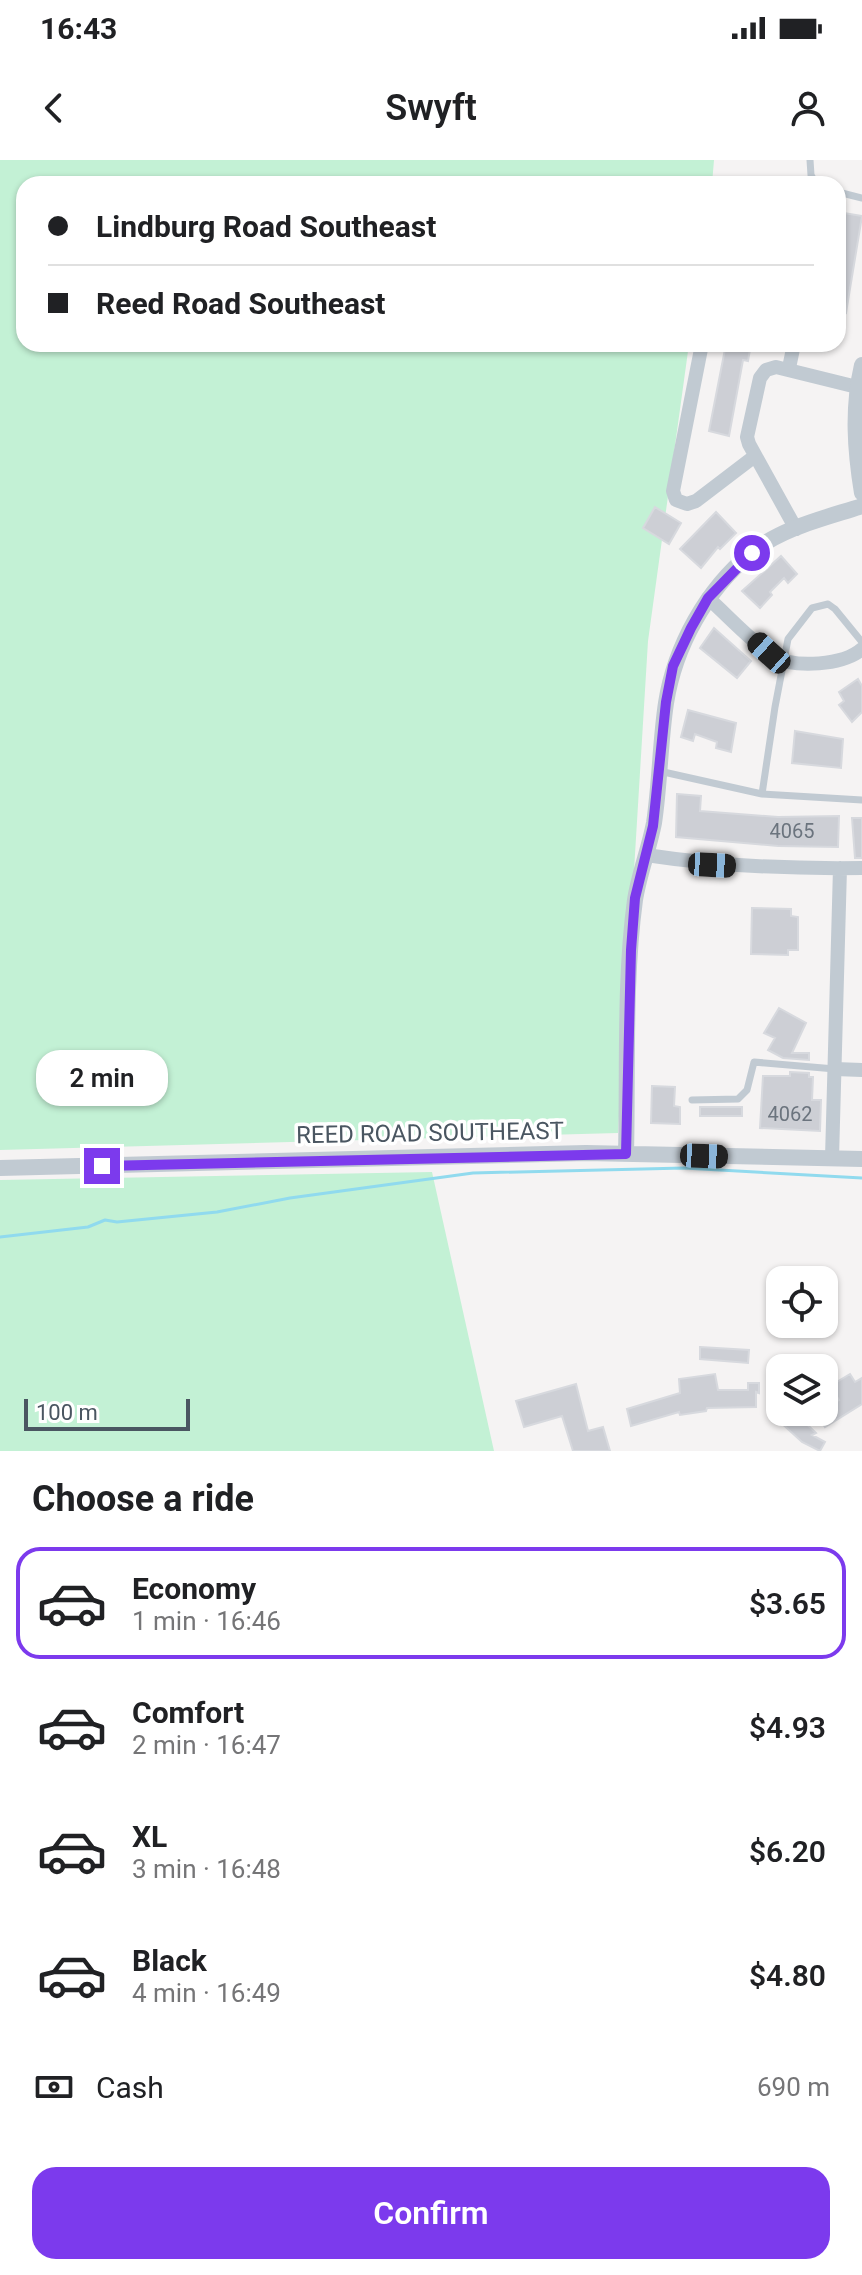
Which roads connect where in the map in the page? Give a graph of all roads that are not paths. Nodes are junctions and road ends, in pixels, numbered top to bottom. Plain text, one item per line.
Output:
1 (700, 352) edge
2 (792, 352) edge
3 (862, 365) edge
4 (789, 368) junction
5 (860, 387) edge
6 (755, 456) junction
7 (862, 493) edge
8 (862, 506) edge
9 (796, 529) junction
10 (708, 598) junction
11 (862, 642) edge
12 (862, 649) edge
13 (786, 660) junction
14 (659, 771) junction
15 (762, 794) junction
16 (862, 800) edge
17 (646, 855) junction
18 (840, 868) junction
19 (862, 868) edge
20 (835, 1069) junction
21 (862, 1070) edge
22 (692, 1100) dead end
23 (626, 1154) junction
24 (832, 1158) junction
25 (862, 1159) edge
26 (0, 1168) edge

1 - 6 street
2 - 4 street
3 - 5 street
4 - 5 street
4 - 6 street
5 - 7 street
6 - 9 street
8 - 9 street
9 - 10 street
10 - 13 street
10 - 14 street
11 - 13 lane
12 - 13 street
13 - 15 lane
14 - 15 lane
14 - 17 street
15 - 16 lane
17 - 18 street
17 - 23 street
18 - 19 street
18 - 20 street
20 - 21 street
20 - 22 lane
20 - 24 street
23 - 24 street, REED ROAD SOUTHEAST
23 - 26 street, REED ROAD SOUTHEAST
24 - 25 street, REED ROAD SOUTHEAST

